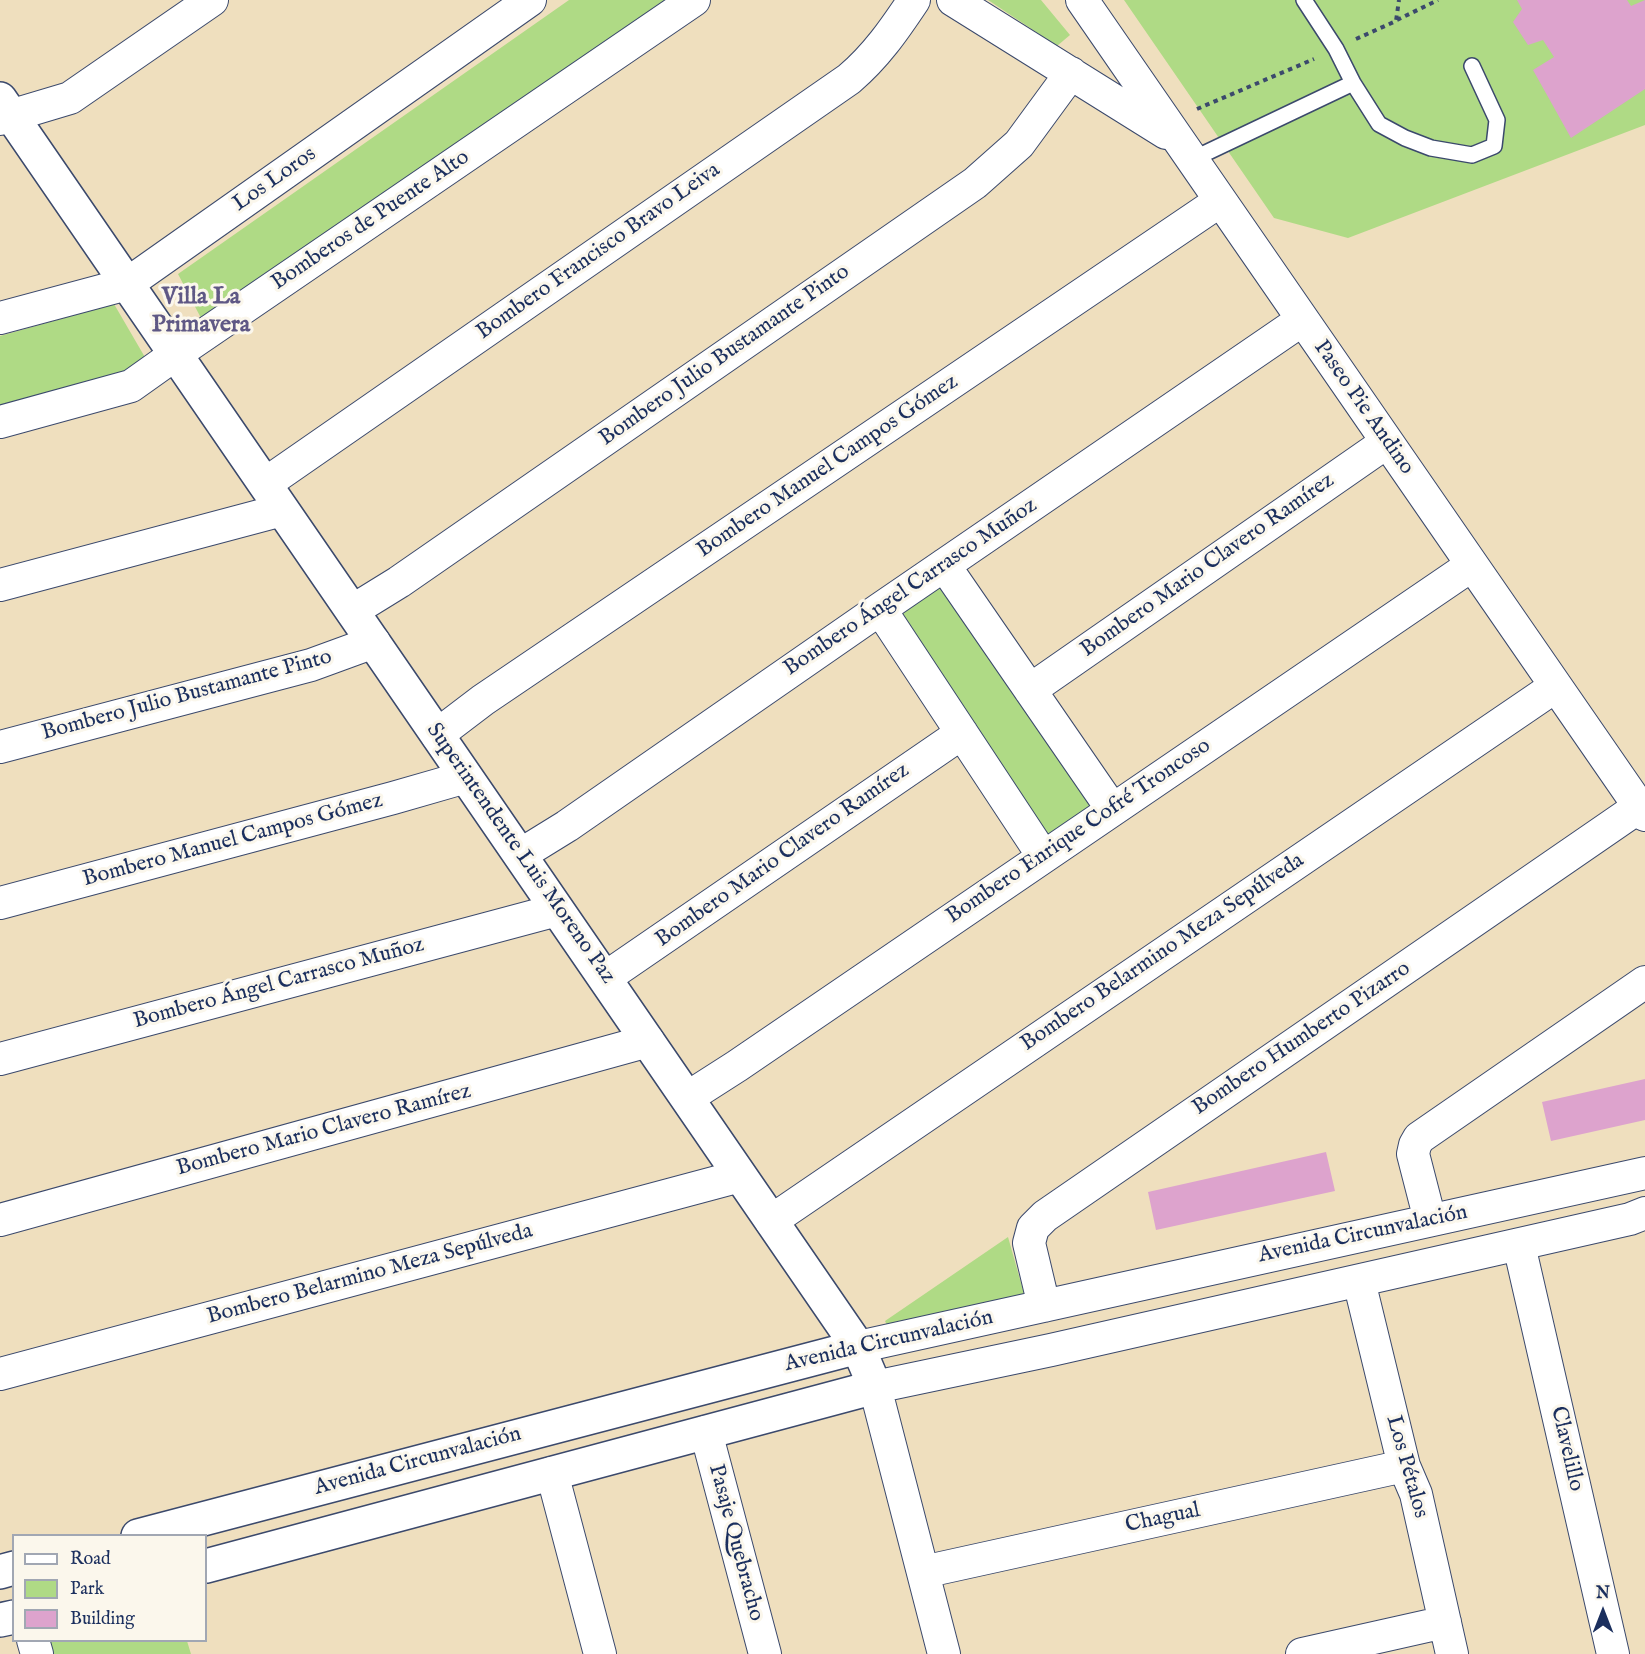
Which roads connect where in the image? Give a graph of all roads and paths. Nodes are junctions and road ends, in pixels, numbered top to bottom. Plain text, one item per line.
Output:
1 (212, 0) edge
2 (530, 0) edge
3 (694, 0) edge
4 (914, 0) edge
5 (953, 0) edge
6 (1082, 0) edge
7 (1304, 0) edge
8 (1399, 0) edge
9 (1438, 0) edge
10 (1396, 21) junction
11 (1336, 49) junction
12 (1472, 66) dead end
13 (1071, 73) junction
14 (1353, 83) junction
15 (4, 111) edge
16 (1178, 141) junction
17 (1220, 201) junction
18 (127, 284) junction
19 (0, 318) edge
20 (1302, 320) junction
21 (176, 354) junction
22 (0, 422) edge
23 (1387, 442) junction
24 (274, 497) junction
25 (944, 565) junction
26 (1472, 565) junction
27 (0, 585) edge
28 (880, 609) junction
29 (352, 612) junction
30 (374, 642) junction
31 (1556, 686) junction
32 (1030, 690) junction
33 (962, 733) junction
34 (437, 735) junction
35 (0, 747) edge
36 (466, 777) junction
37 (1112, 809) junction
38 (1642, 811) edge
39 (520, 855) junction
40 (1043, 856) junction
41 (0, 903) edge
42 (557, 910) junction
43 (604, 978) junction
44 (1645, 982) edge
45 (648, 1041) junction
46 (0, 1059) edge
47 (687, 1098) junction
48 (1645, 1173) edge
49 (740, 1176) junction
50 (1645, 1213) edge
51 (0, 1220) edge
52 (1430, 1220) junction
53 (771, 1221) junction
54 (1519, 1245) junction
55 (1359, 1281) junction
56 (1044, 1306) junction
57 (858, 1347) junction
58 (0, 1374) edge
59 (875, 1387) junction
60 (706, 1432) junction
61 (1404, 1466) junction
62 (552, 1473) junction
63 (146, 1534) edge
64 (207, 1566) edge
65 (923, 1572) junction
66 (1445, 1622) junction
67 (599, 1654) edge
68 (765, 1654) edge
69 (944, 1654) edge
70 (1302, 1654) edge
71 (1452, 1654) edge
72 (1613, 1654) edge

1 - 15 street
2 - 18 street, Los Loros
3 - 21 street, Bomberos de Puente Alto
4 - 24 street, Bombero Francisco Bravo Leiva
5 - 13 street
6 - 16 street, Paseo Pie Andino
7 - 11 lane
8 - 10 path
9 - 10 path
10 - 11 path
11 - 14 lane
11 - 16 path
12 - 14 lane
13 - 16 street
13 - 29 street, Bombero Julio Bustamante Pinto
14 - 16 lane
15 - 18 street, Superintendente Luis Moreno Paz
16 - 17 street, Paseo Pie Andino
17 - 20 street, Paseo Pie Andino
17 - 34 street, Bombero Manuel Campos Gómez
18 - 19 street, Los Loros
18 - 21 street, Superintendente Luis Moreno Paz
20 - 23 street, Paseo Pie Andino
20 - 25 street, Bombero Ángel Carrasco Muñoz
21 - 22 street, Bomberos de Puente Alto
21 - 24 street, Superintendente Luis Moreno Paz
23 - 26 street, Paseo Pie Andino
23 - 32 street, Bombero Mario Clavero Ramírez
24 - 27 street, Bombero Francisco Bravo Leiva
24 - 29 street, Superintendente Luis Moreno Paz
25 - 28 street, Bombero Ángel Carrasco Muñoz
25 - 32 street
26 - 31 street, Paseo Pie Andino
26 - 37 street, Bombero Enrique Cofré Troncoso
28 - 33 street
28 - 39 street, Bombero Ángel Carrasco Muñoz
29 - 30 street, Superintendente Luis Moreno Paz
30 - 34 street, Superintendente Luis Moreno Paz
30 - 35 street, Bombero Julio Bustamante Pinto
31 - 38 street, Paseo Pie Andino
31 - 53 street, Bombero Belarmino Meza Sepúlveda
32 - 37 street
33 - 40 street
33 - 43 street, Bombero Mario Clavero Ramírez
34 - 36 street, Superintendente Luis Moreno Paz
36 - 39 street, Superintendente Luis Moreno Paz
36 - 41 street, Bombero Manuel Campos Gómez
37 - 40 street, Bombero Enrique Cofré Troncoso
38 - 56 street, Bombero Humberto Pizarro
39 - 42 street, Superintendente Luis Moreno Paz
40 - 47 street, Bombero Enrique Cofré Troncoso
42 - 43 street, Superintendente Luis Moreno Paz
42 - 46 street, Bombero Ángel Carrasco Muñoz
43 - 45 street, Superintendente Luis Moreno Paz
44 - 52 street
45 - 47 street, Superintendente Luis Moreno Paz
45 - 51 street, Bombero Mario Clavero Ramírez
47 - 49 street, Superintendente Luis Moreno Paz
48 - 52 street, Avenida Circunvalación
49 - 53 street, Superintendente Luis Moreno Paz
49 - 58 street, Bombero Belarmino Meza Sepúlveda
50 - 54 street, Avenida Circunvalación
52 - 56 street, Avenida Circunvalación
53 - 57 street, Superintendente Luis Moreno Paz
54 - 55 street, Avenida Circunvalación
54 - 72 street, Clavelillo
55 - 59 street, Avenida Circunvalación
55 - 61 street, Los Pétalos
56 - 57 street, Avenida Circunvalación
57 - 59 street, Superintendente Luis Moreno Paz
57 - 63 street, Avenida Circunvalación
59 - 60 street, Avenida Circunvalación
59 - 65 street, Superintendente Luis Moreno Paz
60 - 62 street, Avenida Circunvalación
60 - 68 street, Pasaje Quebracho
61 - 65 street, Chagual
61 - 66 street, Los Pétalos
62 - 64 street, Avenida Circunvalación
62 - 67 street
65 - 69 street, Superintendente Luis Moreno Paz
66 - 70 street
66 - 71 street, Los Pétalos

